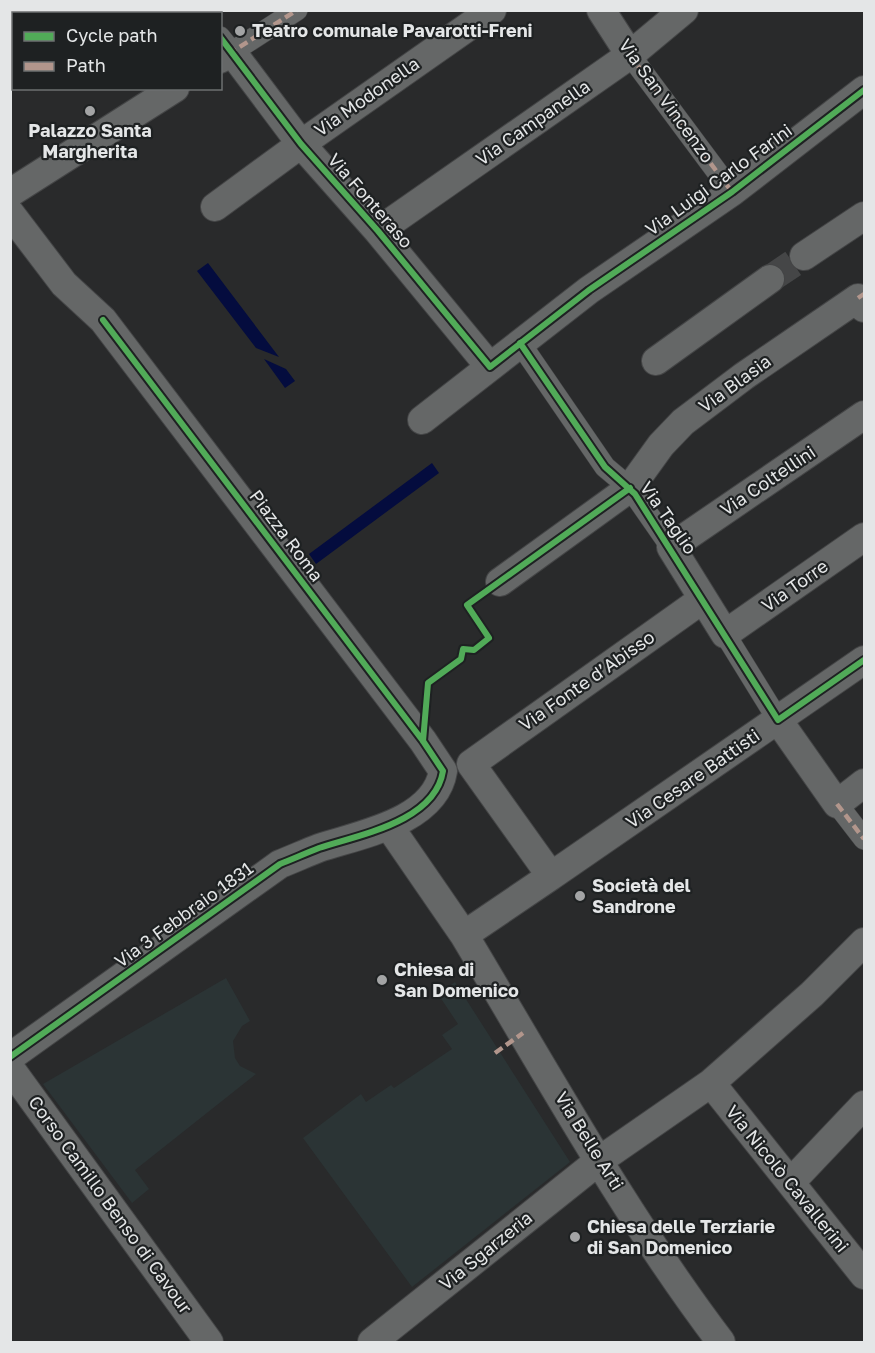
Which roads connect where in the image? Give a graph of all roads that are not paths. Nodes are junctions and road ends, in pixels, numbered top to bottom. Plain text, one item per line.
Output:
1 (297, 10) edge
2 (492, 10) edge
3 (601, 10) edge
4 (684, 10) edge
5 (224, 49) edge
6 (630, 55) junction
7 (172, 90) edge
8 (864, 90) edge
9 (300, 144) junction
10 (732, 192) junction
11 (10, 193) edge
12 (215, 207) dead end
13 (10, 213) edge
14 (864, 216) edge
15 (378, 231) junction
16 (804, 256) tunnel mouth
17 (770, 279) tunnel mouth
18 (862, 300) edge
19 (520, 343) junction
20 (656, 362) dead end
21 (490, 367) junction
22 (864, 415) edge
23 (422, 420) dead end
24 (630, 488) junction
25 (864, 537) edge
26 (671, 548) junction
27 (500, 582) dead end
28 (703, 599) junction
29 (724, 634) junction
30 (864, 660) edge
31 (778, 720) junction
32 (443, 771) joint
33 (864, 783) edge
34 (837, 804) junction
35 (389, 826) junction
36 (864, 839) edge
37 (551, 876) junction
38 (464, 935) junction
39 (864, 942) edge
40 (10, 1057) edge
41 (10, 1068) edge
42 (711, 1083) junction
43 (864, 1105) edge
44 (600, 1160) junction
45 (791, 1182) junction
46 (860, 1260) edge
47 (209, 1342) edge
48 (372, 1342) edge
49 (721, 1342) edge

1 - 5 street
2 - 9 street, Via Modonella
3 - 6 street, Via San Vincenzo
4 - 6 street, Via Campanella
5 - 9 street, Via Fonteraso
6 - 10 street, Via San Vincenzo
6 - 15 street, Via Campanella
7 - 11 street
8 - 10 street, Via Luigi Carlo Farini
9 - 12 street, Via Modonella
9 - 15 street, Via Fonteraso
10 - 19 street, Via Luigi Carlo Farini
13 - 32 street, Piazza Roma
14 - 16 street
15 - 21 street, Via Fonteraso
17 - 20 street
18 - 24 street, Via Blasia
19 - 21 street, Via Luigi Carlo Farini
19 - 24 street, Via Taglio
21 - 23 street, Via Luigi Carlo Farini
22 - 26 street, Via Coltellini
24 - 26 street, Via Taglio
24 - 27 street, Via Blasia
25 - 29 street, Via Torre
26 - 28 street, Via Taglio
28 - 29 street, Via Taglio
28 - 37 street, Via Fonte d’Abisso
29 - 31 street, Via Taglio
30 - 31 street, Via Cesare Battisti
31 - 34 street, Via Taglio
31 - 37 street, Via Cesare Battisti
32 - 35 street, Via 3 Febbraio 1831
33 - 34 street
34 - 36 street, Via Taglio
35 - 38 street, Via Belle Arti
35 - 40 street, Via 3 Febbraio 1831
37 - 38 street, Via Cesare Battisti
38 - 44 street, Via Belle Arti
39 - 42 street, Via Sgarzeria
41 - 47 street, Corso Camillo Benso di Cavour
42 - 44 street, Via Sgarzeria
42 - 45 street, Via Nicolò Cavallerini
43 - 45 street
44 - 48 street, Via Sgarzeria
44 - 49 street, Via Belle Arti
45 - 46 street, Via Nicolò Cavallerini

